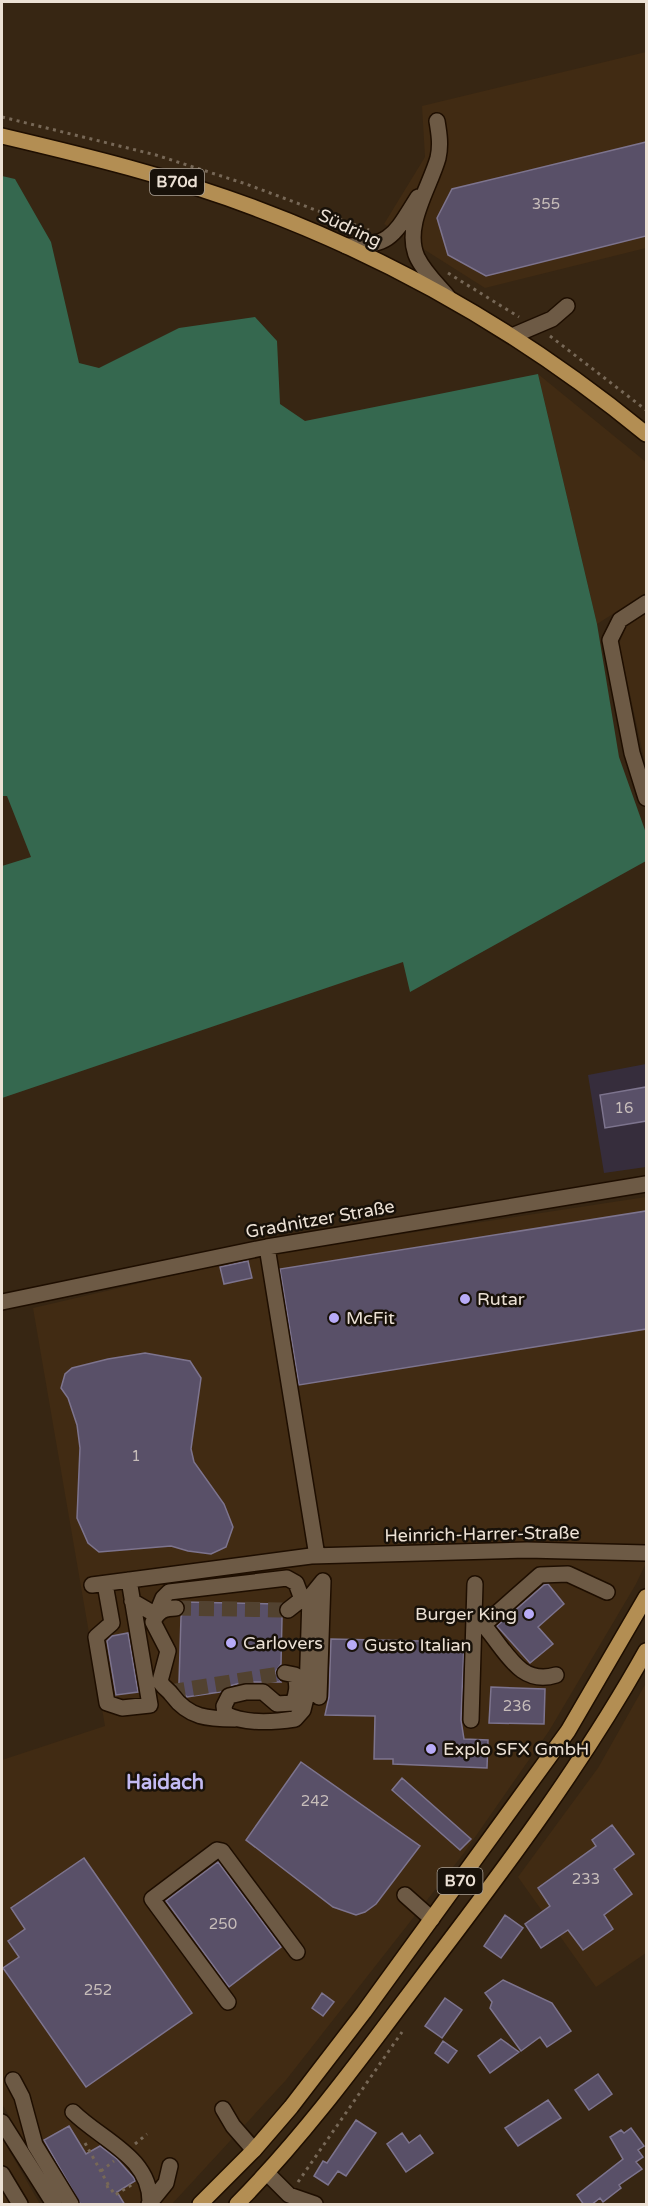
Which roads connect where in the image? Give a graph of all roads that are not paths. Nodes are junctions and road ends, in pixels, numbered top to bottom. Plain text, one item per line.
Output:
1 (437, 121) dead end
2 (2, 136) edge
3 (428, 182) junction
4 (346, 246) junction
5 (451, 300) junction
6 (567, 306) dead end
7 (512, 336) junction
8 (646, 434) edge
9 (646, 603) edge
10 (646, 798) edge
11 (646, 1184) edge
12 (267, 1247) junction
13 (2, 1302) edge
14 (646, 1554) edge
15 (317, 1556) junction
16 (129, 1580) junction
17 (475, 1584) dead end
18 (607, 1592) dead end
19 (646, 1597) edge
20 (306, 1598) junction
21 (132, 1600) junction
22 (176, 1608) tunnel mouth
23 (288, 1610) tunnel mouth
24 (156, 1615) junction
25 (646, 1651) edge
26 (285, 1673) dead end
27 (556, 1675) dead end
28 (319, 1697) dead end
29 (272, 1699) junction
30 (235, 1719) junction
31 (260, 1720) junction
32 (471, 1720) dead end
33 (568, 1731) junction
34 (589, 1748) junction
35 (516, 1804) junction
36 (540, 1820) junction
37 (405, 1895) dead end
38 (432, 1919) junction
39 (453, 1936) junction
40 (297, 1952) dead end
41 (228, 2002) dead end
42 (342, 2042) junction
43 (361, 2058) junction
44 (13, 2080) dead end
45 (223, 2109) dead end
46 (77, 2117) road end
47 (2, 2121) edge
48 (254, 2150) junction
49 (170, 2166) dead end
50 (267, 2173) junction
51 (2, 2174) edge
52 (306, 2203) edge
53 (149, 2204) edge
54 (20, 2205) edge
55 (54, 2205) edge
56 (71, 2205) edge
57 (200, 2205) edge
58 (237, 2205) edge

1 - 3 street
2 - 4 main road, Südring / B70d
3 - 4 street
3 - 5 street
4 - 5 main road, Südring / B70d
5 - 7 main road, Südring / B70d
6 - 7 street
7 - 8 main road, Südring / B70d
9 - 10 street
11 - 12 street, Gradnitzer Straße
12 - 13 street, Gradnitzer Straße
12 - 15 street
14 - 15 street, Heinrich-Harrer-Straße
15 - 16 street, Heinrich-Harrer-Straße
16 - 21 street
16 - 21 street, Heinrich-Harrer-Straße
17 - 32 street
18 - 27 street
19 - 33 main road, B70
20 - 23 street
20 - 24 street
20 - 28 street
20 - 31 street
21 - 24 street
22 - 24 street
24 - 30 street
25 - 34 main road, B70
26 - 29 street
29 - 30 street
29 - 31 street
30 - 31 street
33 - 34 main road
33 - 35 main road, B70
34 - 36 main road, B70
35 - 36 main road
35 - 38 main road, B70
36 - 39 main road, B70
37 - 38 street
38 - 39 main road
38 - 42 main road, B70
39 - 43 main road, B70
40 - 41 street
42 - 43 main road
42 - 48 main road, B70
43 - 50 main road, B70
44 - 56 street
45 - 48 street
46 - 53 street
47 - 55 street
48 - 50 main road
48 - 57 main road, B70
49 - 53 street
50 - 52 street
50 - 58 main road, B70
51 - 54 street

